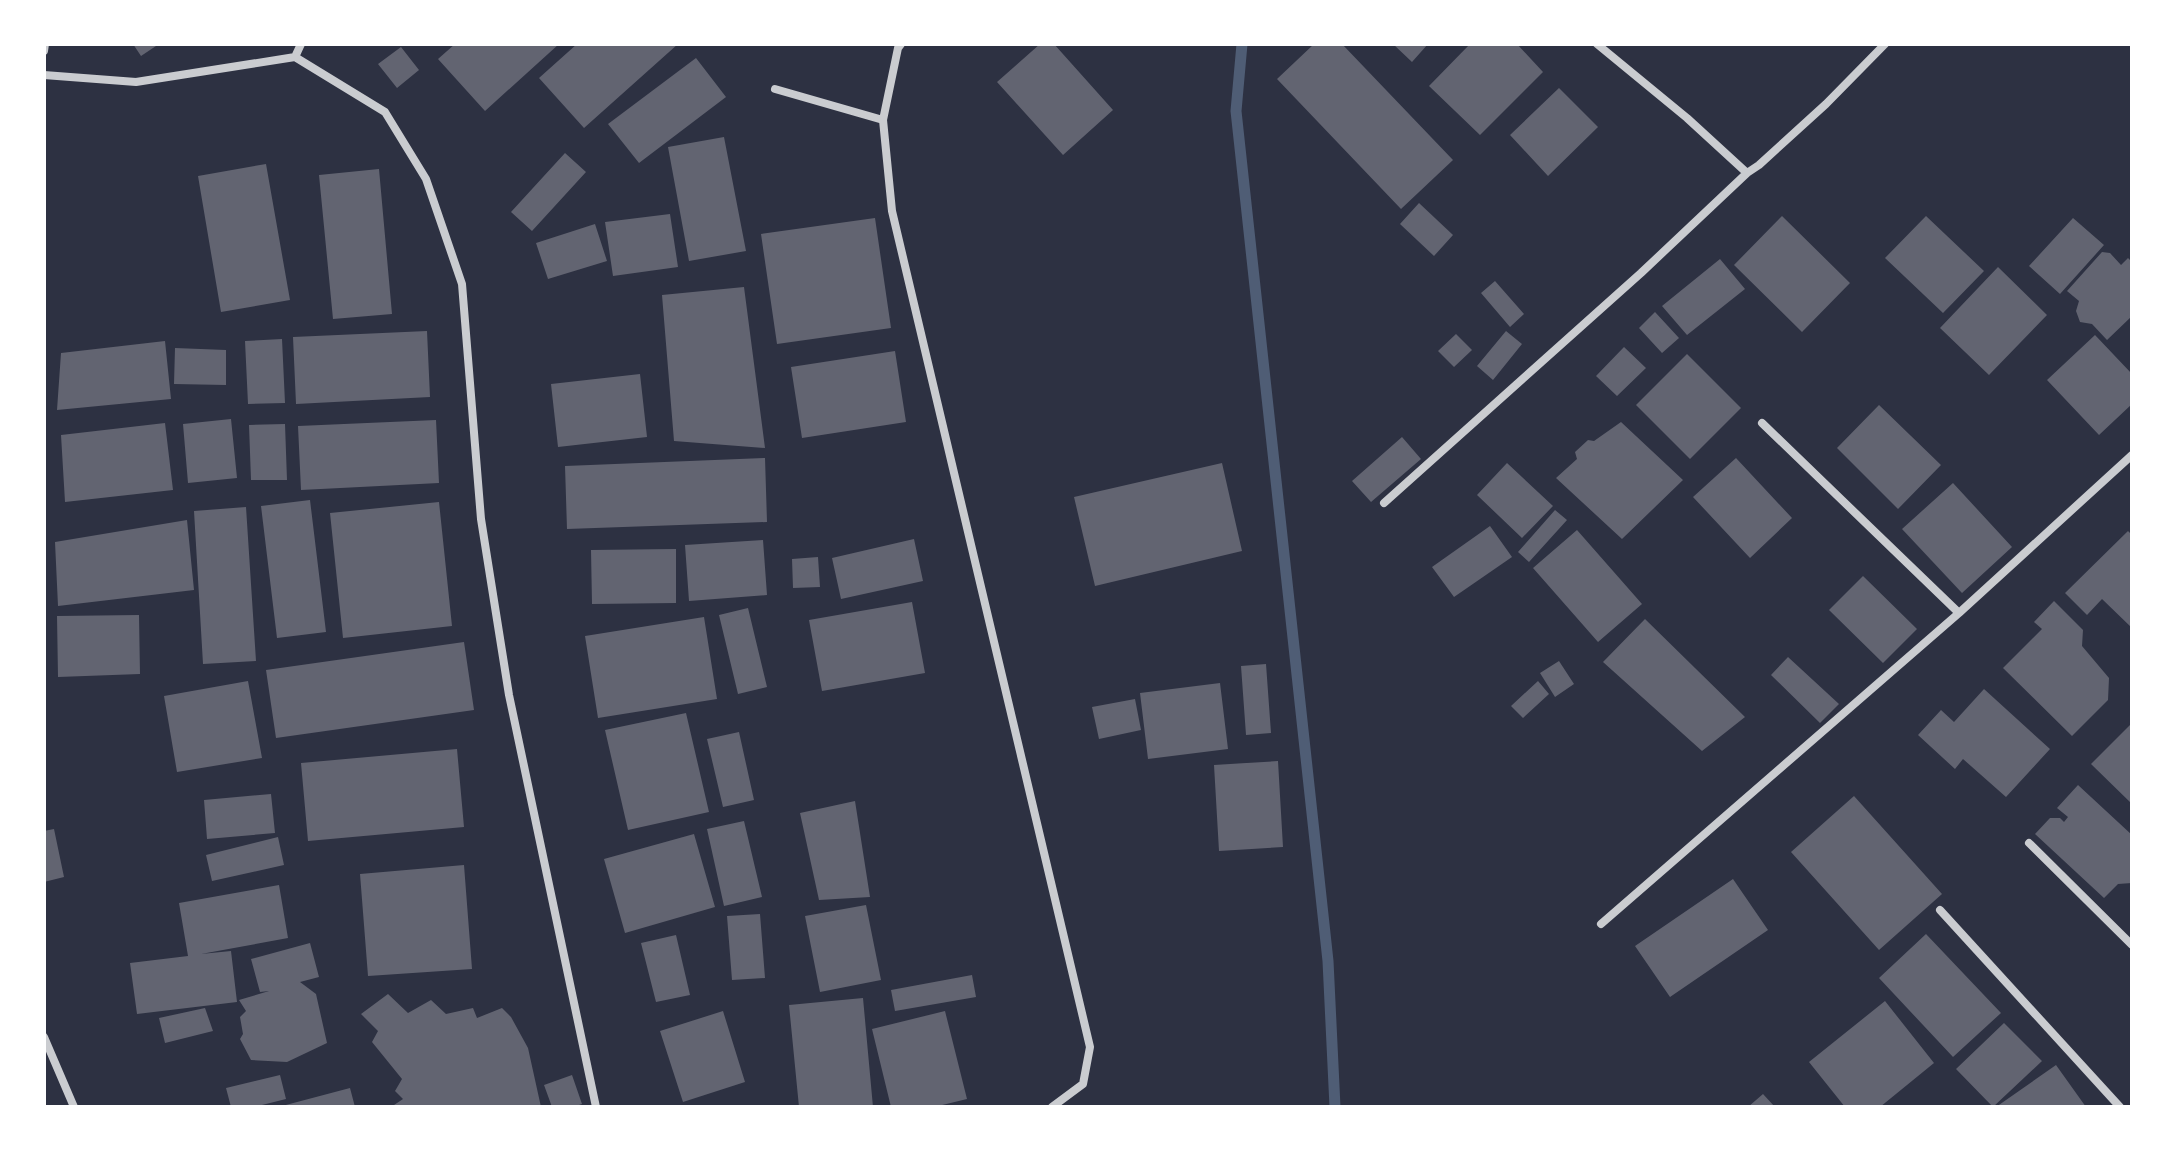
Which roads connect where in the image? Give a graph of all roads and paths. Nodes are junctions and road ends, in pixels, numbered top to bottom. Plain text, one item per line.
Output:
1 (45, 44) edge
2 (301, 44) edge
3 (901, 44) edge
4 (1597, 44) edge
5 (1885, 44) edge
6 (44, 51) edge
7 (295, 57) junction
8 (44, 75) edge
9 (775, 89) dead end
10 (883, 120) junction
11 (1747, 173) junction
12 (1762, 423) dead end
13 (2132, 455) edge
14 (1384, 503) dead end
15 (1959, 613) junction
16 (2029, 843) dead end
17 (1940, 910) dead end
18 (1601, 924) dead end
19 (2132, 945) edge
20 (44, 1037) edge
21 (74, 1107) edge
22 (596, 1107) edge
23 (1052, 1107) edge
24 (2120, 1107) edge

1 - 6 street
2 - 7 street
3 - 10 street
4 - 11 street
5 - 11 street
7 - 8 street
7 - 22 street
9 - 10 street
10 - 23 street
11 - 14 street
12 - 15 street
13 - 15 street
15 - 18 street
16 - 19 street
17 - 24 street
20 - 21 street

